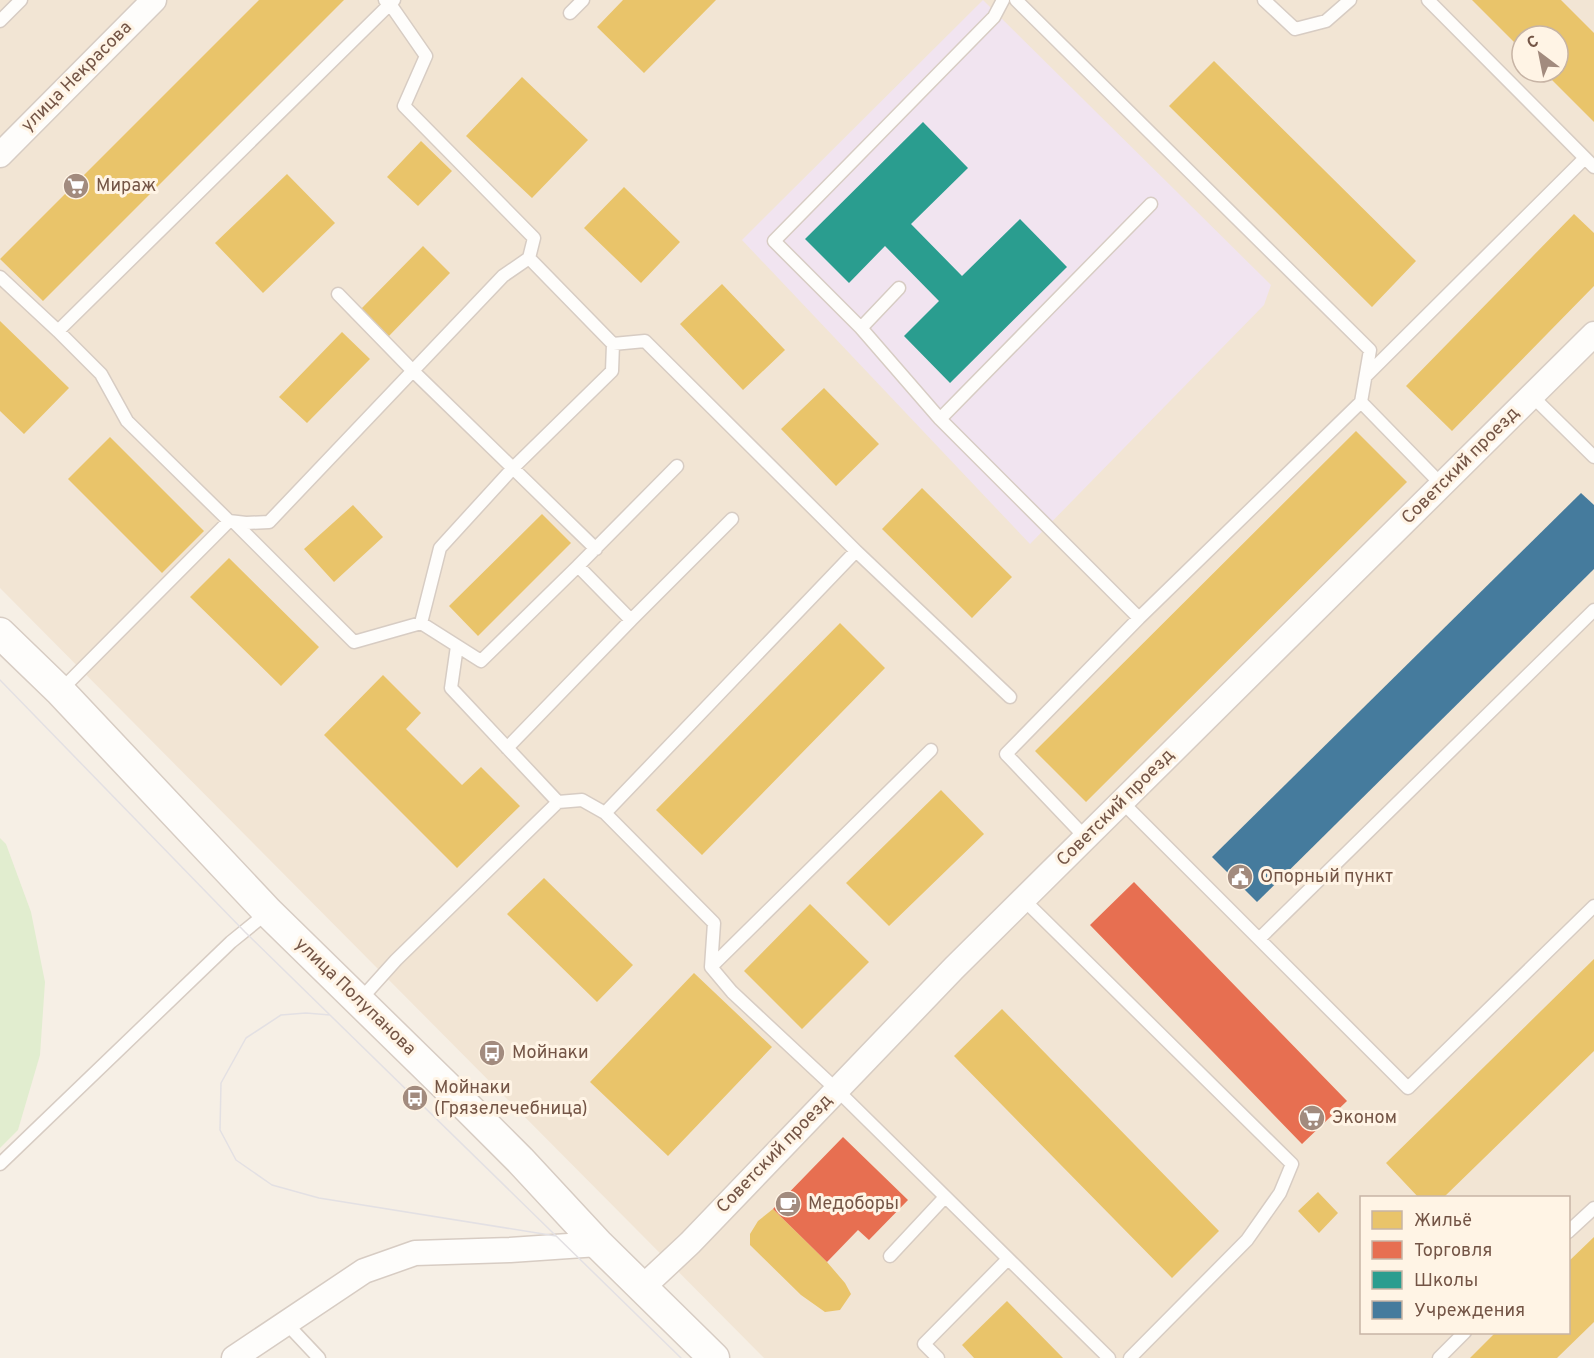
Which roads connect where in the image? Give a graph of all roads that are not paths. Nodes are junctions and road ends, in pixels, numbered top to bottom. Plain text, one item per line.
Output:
1 (21, 0) edge
2 (154, 0) edge
3 (583, 0) edge
4 (1003, 0) edge
5 (1016, 0) edge
6 (1264, 0) edge
7 (1350, 0) edge
8 (1428, 0) edge
9 (390, 1) edge
10 (570, 13) dead end
11 (0, 21) edge
12 (0, 154) edge
13 (1590, 163) edge
14 (1151, 204) dead end
15 (529, 258) junction
16 (0, 277) edge
17 (899, 288) dead end
18 (338, 294) dead end
19 (861, 328) junction
20 (58, 331) junction
21 (1594, 334) edge
22 (612, 344) junction
23 (413, 371) junction
24 (1366, 376) junction
25 (1532, 396) junction
26 (1361, 402) junction
27 (940, 419) junction
28 (1594, 457) edge
29 (677, 466) dead end
30 (513, 468) junction
31 (1442, 485) junction
32 (732, 519) dead end
33 (231, 521) junction
34 (596, 549) junction
35 (856, 551) junction
36 (578, 566) junction
37 (1594, 610) edge
38 (1140, 618) junction
39 (631, 620) junction
40 (421, 623) junction
41 (0, 633) edge
42 (457, 646) junction
43 (60, 692) junction
44 (1010, 697) dead end
45 (507, 748) junction
46 (931, 750) dead end
47 (558, 802) junction
48 (1122, 802) junction
49 (604, 813) junction
50 (1086, 838) junction
51 (1024, 900) junction
52 (1594, 906) edge
53 (268, 912) junction
54 (1259, 939) junction
55 (711, 968) junction
56 (360, 1000) junction
57 (837, 1090) junction
58 (0, 1164) edge
59 (945, 1197) junction
60 (1594, 1208) edge
61 (1570, 1231) edge
62 (598, 1244) junction
63 (890, 1256) dead end
64 (1008, 1258) junction
65 (643, 1287) junction
66 (286, 1323) junction
67 (1463, 1334) edge
68 (234, 1358) edge
69 (319, 1358) edge
70 (714, 1358) edge
71 (938, 1358) edge
72 (1108, 1358) edge
73 (1130, 1358) edge
74 (1439, 1358) edge

1 - 11 lane
2 - 12 street, улица Некрасова
3 - 10 lane
4 - 19 lane
5 - 24 lane
6 - 7 lane
8 - 13 lane
9 - 15 lane
9 - 20 lane
13 - 24 lane
14 - 27 lane
15 - 22 lane
15 - 23 lane
16 - 20 lane
17 - 19 lane
18 - 23 lane
19 - 27 lane
20 - 33 lane
21 - 25 street, Советский проезд
22 - 30 lane
22 - 35 lane
23 - 30 lane
23 - 33 lane
24 - 26 lane
25 - 28 lane
25 - 31 street, Советский проезд
26 - 31 lane
26 - 38 lane
27 - 38 lane
29 - 34 lane
30 - 34 lane
30 - 40 lane
31 - 48 street, Советский проезд
32 - 39 lane
33 - 40 lane
33 - 43 lane
34 - 36 lane
35 - 44 lane
35 - 49 lane
36 - 39 lane
36 - 42 lane
37 - 54 lane
38 - 50 lane
39 - 45 lane
40 - 42 lane
41 - 43 street, улица Полупанова
42 - 45 lane
43 - 53 street, улица Полупанова
45 - 47 lane
46 - 55 lane
47 - 49 lane
47 - 56 lane
48 - 50 street, Советский проезд
48 - 54 lane
49 - 55 lane
50 - 51 street, Советский проезд
51 - 57 street, Советский проезд
51 - 73 lane
52 - 54 lane
53 - 56 street, улица Полупанова
53 - 58 lane
55 - 57 lane
56 - 62 street, улица Полупанова
57 - 59 lane
57 - 65 street, Советский проезд
59 - 63 lane
59 - 64 lane
60 - 61 lane
62 - 65 street, улица Полупанова
62 - 66 street
64 - 71 lane
64 - 72 lane
65 - 70 street, улица Полупанова
66 - 68 street
66 - 69 lane
67 - 74 lane

